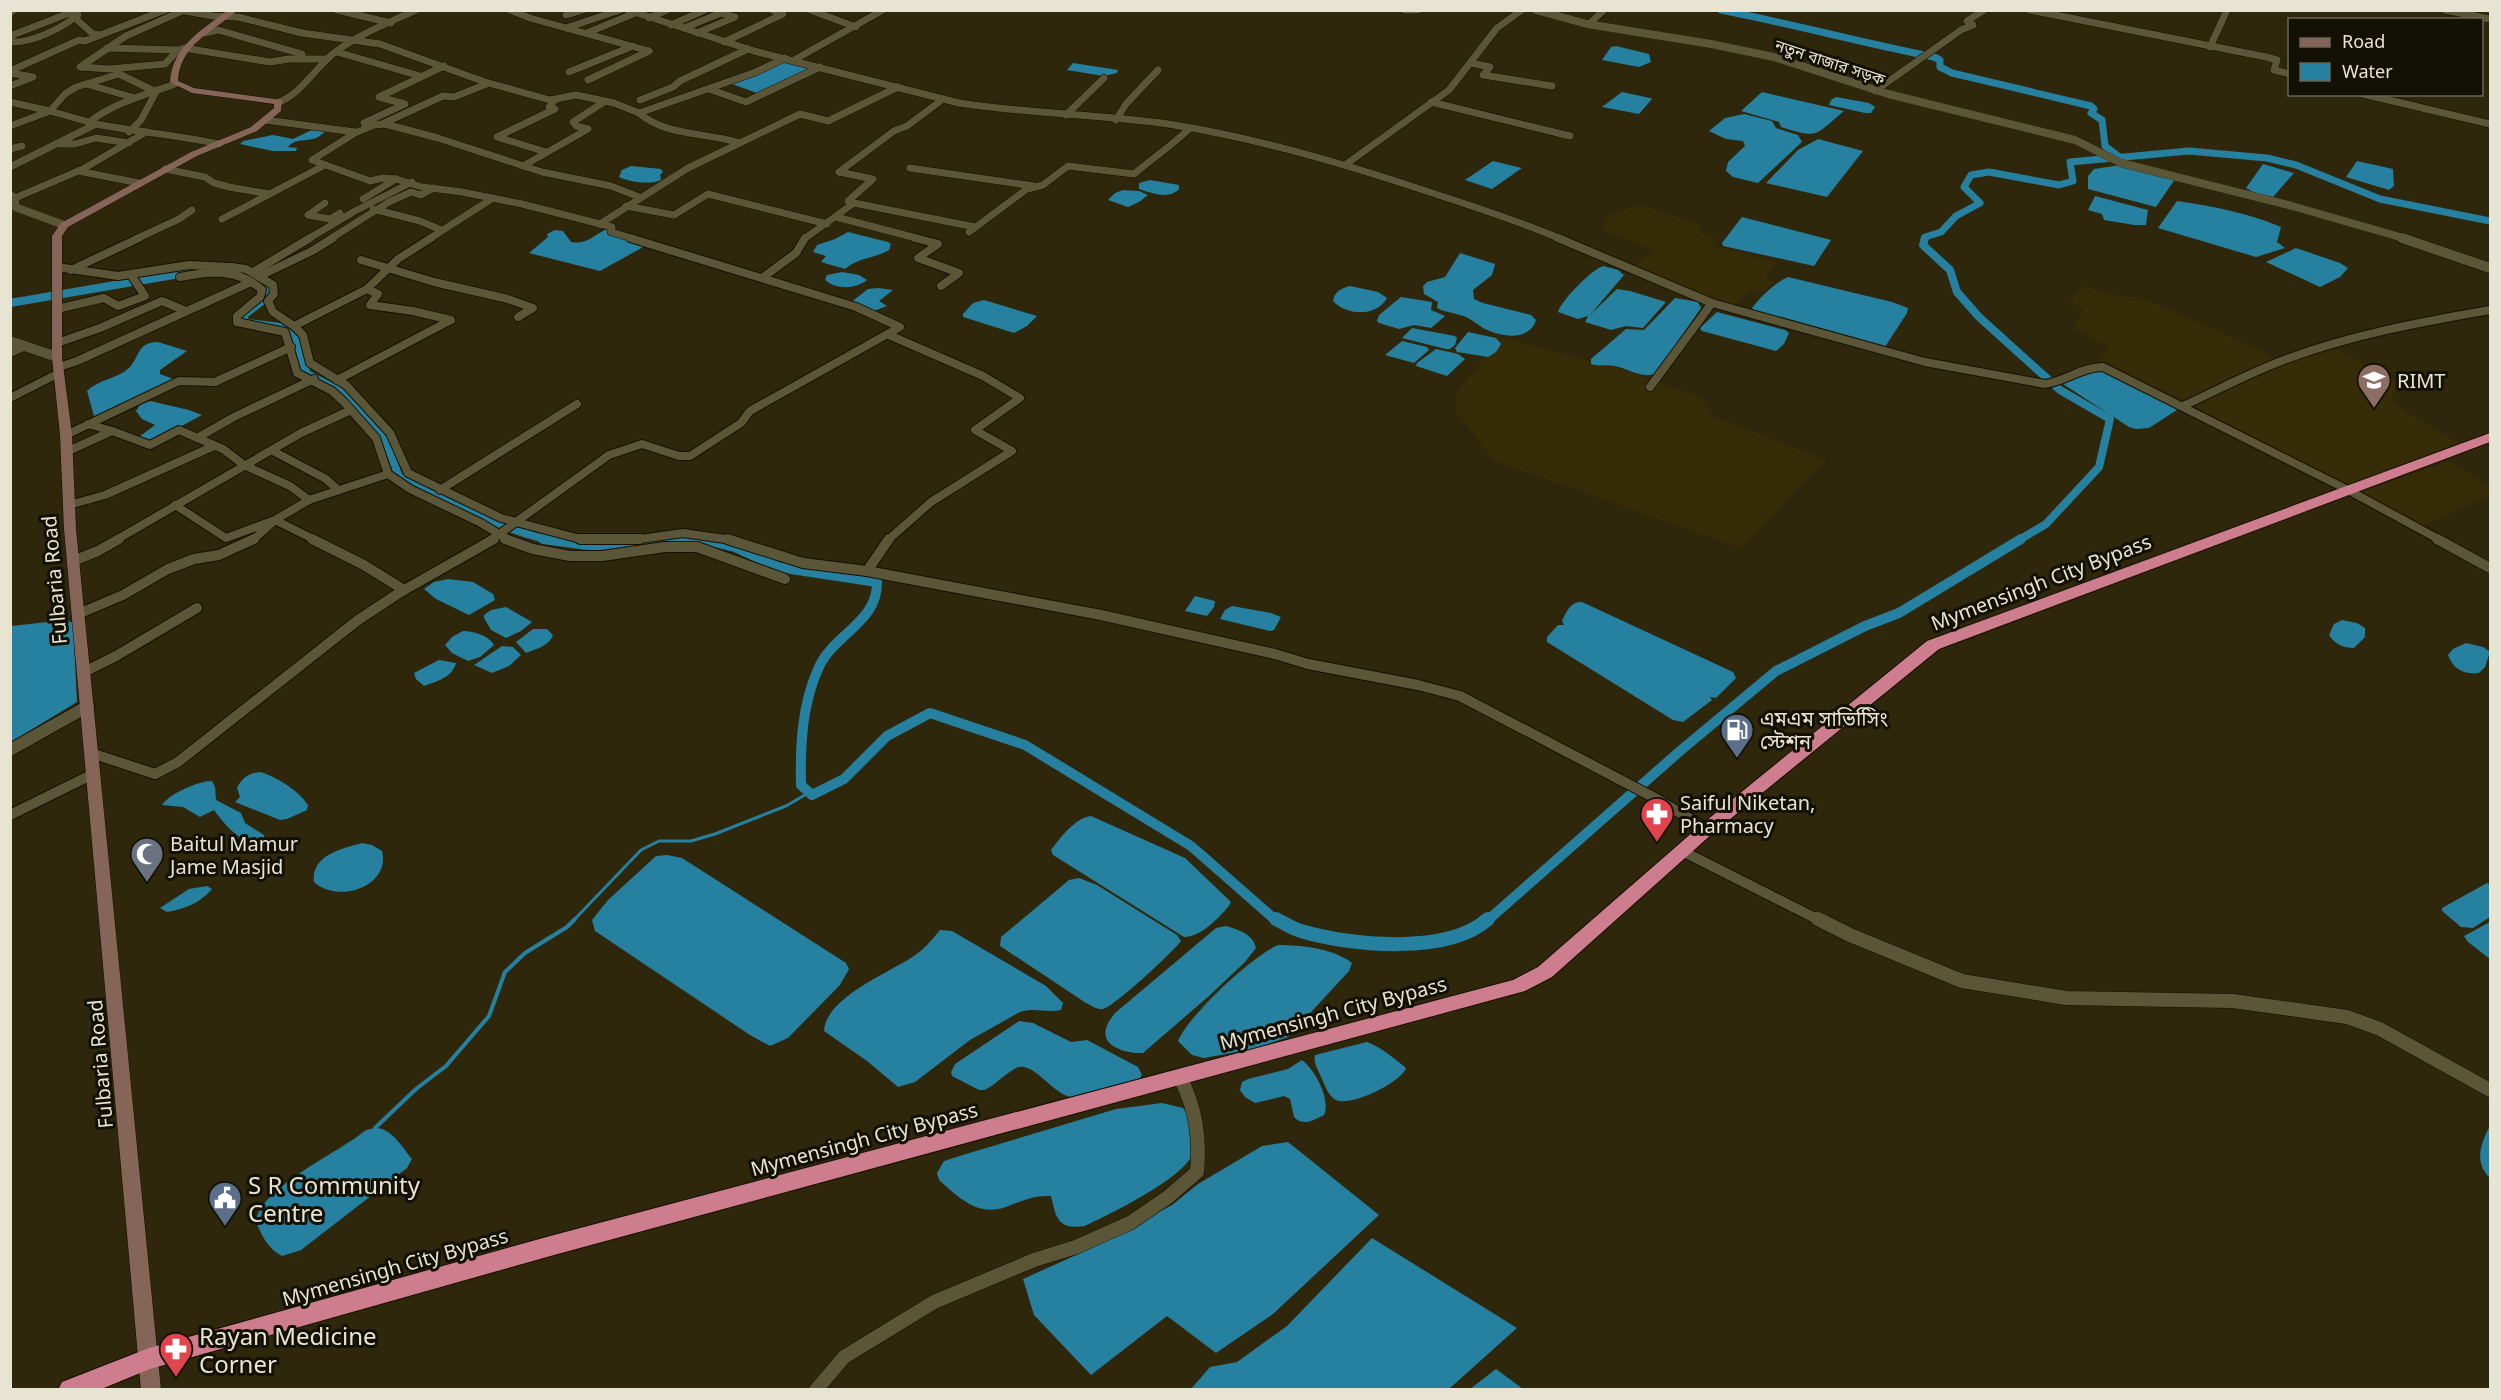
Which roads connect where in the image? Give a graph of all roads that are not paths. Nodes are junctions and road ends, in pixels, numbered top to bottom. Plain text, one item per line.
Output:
1 (165, 10) edge
2 (337, 10) edge
3 (416, 10) edge
4 (510, 10) edge
5 (540, 10) edge
6 (583, 10) edge
7 (620, 10) edge
8 (667, 10) edge
9 (705, 10) edge
10 (772, 10) edge
11 (810, 10) edge
12 (883, 10) edge
13 (1406, 10) edge
14 (1418, 10) edge
15 (1522, 10) edge
16 (1536, 10) edge
17 (1604, 10) edge
18 (1984, 10) edge
19 (2030, 10) edge
20 (2227, 10) edge
21 (2445, 10) edge
22 (183, 11) edge
23 (632, 12) edge
24 (2042, 12) edge
25 (230, 13) edge
26 (566, 15) dead end
27 (525, 16) junction
28 (75, 18) junction
29 (649, 18) junction
30 (2490, 19) edge
31 (391, 23) junction
32 (1589, 24) junction
33 (672, 25) junction
34 (856, 27) junction
35 (566, 28) junction
36 (684, 28) junction
37 (205, 33) junction
38 (587, 33) junction
39 (697, 33) junction
40 (100, 35) junction
41 (10, 36) edge
42 (359, 39) junction
43 (10, 42) edge
44 (724, 42) junction
45 (633, 46) junction
46 (2210, 47) junction
47 (107, 48) junction
48 (182, 49) junction
49 (748, 49) junction
50 (337, 52) junction
51 (785, 58) junction
52 (325, 59) junction
53 (794, 60) junction
54 (1471, 63) junction
55 (444, 66) junction
56 (176, 67) junction
57 (820, 68) junction
58 (1158, 70) dead end
59 (10, 72) edge
60 (569, 72) dead end
61 (118, 74) junction
62 (2288, 74) edge
63 (420, 76) junction
64 (1104, 78) dead end
65 (588, 80) dead end
66 (489, 83) junction
67 (86, 84) junction
68 (175, 84) junction
69 (10, 86) edge
70 (1552, 86) dead end
71 (898, 87) junction
72 (709, 89) junction
73 (155, 90) junction
74 (1875, 91) junction
75 (2371, 96) edge
76 (135, 98) junction
77 (943, 99) junction
78 (640, 100) dead end
79 (554, 101) junction
80 (10, 102) edge
81 (279, 102) junction
82 (604, 102) junction
83 (1431, 102) junction
84 (50, 111) junction
85 (639, 113) junction
86 (1066, 115) junction
87 (265, 120) junction
88 (1116, 120) junction
89 (92, 123) junction
90 (382, 124) junction
91 (2490, 124) edge
92 (10, 126) edge
93 (1189, 129) junction
94 (130, 131) junction
95 (147, 132) junction
96 (351, 132) junction
97 (1570, 136) dead end
98 (117, 141) junction
99 (129, 143) junction
100 (740, 143) junction
101 (60, 144) junction
102 (219, 144) junction
103 (22, 146) dead end
104 (10, 149) edge
105 (546, 152) junction
106 (325, 165) junction
107 (1345, 165) junction
108 (523, 166) junction
109 (10, 167) edge
110 (910, 168) dead end
111 (165, 169) junction
112 (78, 171) junction
113 (396, 179) junction
114 (412, 182) junction
115 (139, 183) junction
116 (1034, 186) junction
117 (434, 188) junction
118 (269, 194) junction
119 (13, 197) edge
120 (639, 197) junction
121 (493, 198) junction
122 (325, 203) dead end
123 (854, 203) junction
124 (626, 206) junction
125 (362, 207) junction
126 (192, 210) dead end
127 (377, 210) junction
128 (836, 217) junction
129 (222, 219) dead end
130 (600, 224) junction
131 (827, 224) junction
132 (64, 225) junction
133 (441, 230) junction
134 (361, 260) dead end
135 (57, 267) junction
136 (391, 268) junction
137 (2490, 268) edge
138 (71, 270) junction
139 (257, 274) junction
140 (180, 277) dead end
141 (762, 278) junction
142 (134, 280) junction
143 (251, 282) junction
144 (941, 286) dead end
145 (367, 289) junction
146 (57, 300) junction
147 (1712, 303) junction
148 (2490, 310) edge
149 (186, 311) junction
150 (518, 317) dead end
151 (294, 326) junction
152 (889, 335) junction
153 (10, 341) edge
154 (23, 347) junction
155 (291, 347) junction
156 (10, 353) edge
157 (58, 360) junction
158 (325, 374) junction
159 (338, 380) junction
160 (310, 381) junction
161 (1650, 387) dead end
162 (10, 398) edge
163 (577, 404) dead end
164 (2183, 406) junction
165 (351, 410) junction
166 (88, 424) junction
167 (112, 430) junction
168 (66, 435) junction
169 (2490, 437) edge
170 (197, 438) junction
171 (214, 446) junction
172 (273, 451) junction
173 (66, 452) junction
174 (244, 465) junction
175 (388, 474) junction
176 (338, 490) junction
177 (440, 490) junction
178 (2348, 490) junction
179 (309, 500) junction
180 (69, 505) junction
181 (175, 505) junction
182 (275, 520) junction
183 (520, 522) junction
184 (499, 536) junction
185 (73, 561) junction
186 (2490, 568) edge
187 (867, 571) junction
188 (785, 579) dead end
189 (404, 590) junction
190 (197, 608) dead end
191 (78, 614) junction
192 (84, 672) junction
193 (88, 706) junction
194 (10, 750) edge
195 (92, 753) junction
196 (93, 774) junction
197 (10, 815) edge
198 (1707, 829) junction
199 (1682, 851) junction
200 (1180, 1077) junction
201 (2490, 1090) edge
202 (149, 1359) junction
203 (70, 1389) edge
204 (151, 1389) edge
205 (816, 1389) edge

1 - 40 street
2 - 31 street
3 - 31 street
4 - 27 street
5 - 27 street
6 - 26 street
7 - 35 street
8 - 29 street
9 - 33 street
10 - 44 street
11 - 34 street
12 - 34 street
13 - 14 street
15 - 54 street
16 - 32 street, নতুন বাজার সড়ক
17 - 32 street
18 - 74 street
19 - 24 street
20 - 46 street
21 - 30 street
22 - 25 street
22 - 47 street
23 - 29 street
23 - 38 street
24 - 46 street
25 - 37 main road
25 - 42 street
27 - 35 street
28 - 40 street
28 - 41 street
28 - 43 street
29 - 33 street
31 - 42 street
32 - 74 street, নতুন বাজার সড়ক
33 - 36 street
34 - 53 street
35 - 38 street
36 - 39 street
36 - 39 street
37 - 48 main road
37 - 52 street
38 - 45 street
39 - 44 street
40 - 59 street
42 - 50 street
42 - 55 street
44 - 49 street
45 - 60 street
45 - 65 street
46 - 62 street
47 - 48 street
47 - 48 street
48 - 52 street
48 - 56 main road
49 - 51 street
49 - 78 street
50 - 52 street
50 - 63 street
51 - 53 street
51 - 72 street
52 - 81 street
53 - 57 street
54 - 70 street
54 - 83 street
55 - 63 street
55 - 66 street
56 - 61 street
56 - 68 main road
57 - 71 street
57 - 72 street
58 - 88 street
59 - 69 street
61 - 67 street
61 - 73 street
63 - 96 street
64 - 86 street
66 - 79 street
66 - 90 street
67 - 76 street
67 - 84 street
68 - 73 street
68 - 81 main road
71 - 77 street
71 - 100 street
72 - 85 street
73 - 76 street
73 - 94 street
74 - 137 street, নতুন বাজার সড়ক
75 - 91 street
76 - 89 street
77 - 86 street
77 - 123 street
79 - 82 street
79 - 105 street
80 - 84 street
81 - 87 main road
82 - 85 street
82 - 105 street
83 - 97 street
83 - 107 street
84 - 89 street
84 - 92 street
85 - 100 street
86 - 88 street
87 - 96 street
87 - 102 main road
88 - 93 street
89 - 94 street
89 - 101 street
90 - 96 street
90 - 108 street
93 - 107 street
93 - 116 street
94 - 95 street
94 - 98 street
95 - 99 street
95 - 102 street
96 - 106 street
98 - 99 street
98 - 101 street
99 - 112 street
100 - 120 street
101 - 109 street
102 - 111 main road
103 - 104 street
105 - 108 street
106 - 113 street
106 - 118 street
107 - 147 street
108 - 120 street
110 - 116 street
111 - 115 main road
111 - 118 street
112 - 115 street
112 - 119 street
113 - 114 street
113 - 122 street
114 - 117 street
114 - 125 street
115 - 132 main road
116 - 123 street
117 - 121 street
117 - 127 street
118 - 129 street
119 - 132 street
120 - 124 street
121 - 130 street
121 - 133 street
123 - 128 street
124 - 130 street
124 - 131 street
125 - 127 street
125 - 139 street
126 - 138 street
127 - 133 street
127 - 139 street
128 - 131 street
128 - 144 street
130 - 141 street
131 - 141 street
132 - 135 main road, Fulbaria Road
133 - 136 street
134 - 136 street
135 - 138 street
135 - 146 main road, Fulbaria Road
136 - 145 street
136 - 150 street
138 - 142 street
139 - 142 street
139 - 151 street
140 - 143 street
141 - 152 street
142 - 146 street
143 - 149 street
143 - 155 street
145 - 151 street
145 - 159 street
146 - 157 main road, Fulbaria Road
147 - 161 street
147 - 164 street
148 - 164 street
149 - 157 street
149 - 157 street
151 - 158 street
152 - 183 street
152 - 187 street
153 - 154 street
154 - 156 street
154 - 157 street
155 - 160 street
155 - 166 street
157 - 162 street
157 - 168 main road, Fulbaria Road
158 - 159 street
158 - 160 street
159 - 177 street
160 - 165 street
160 - 170 street
163 - 177 street
164 - 178 street
165 - 172 street
165 - 175 street
166 - 167 street
166 - 168 street
167 - 170 street
167 - 173 street
168 - 173 main road, Fulbaria Road
169 - 178 highway, Mymensingh City Bypass
170 - 171 street
171 - 174 street
171 - 180 street
172 - 174 street
172 - 176 street
173 - 180 main road, Fulbaria Road
174 - 179 street
174 - 181 street
175 - 176 street
175 - 184 street
176 - 179 street
177 - 183 street
178 - 186 street
178 - 198 highway, Mymensingh City Bypass
179 - 182 street
180 - 185 main road, Fulbaria Road
181 - 182 street
181 - 185 street
182 - 189 street
182 - 191 street
183 - 184 street
183 - 187 street
184 - 188 street
184 - 189 street
185 - 191 main road, Fulbaria Road
187 - 198 street
189 - 195 street
190 - 192 street
191 - 192 main road, Fulbaria Road
192 - 193 main road, Fulbaria Road
193 - 194 street
193 - 195 main road, Fulbaria Road
195 - 196 main road, Fulbaria Road
196 - 197 street
196 - 202 main road, Fulbaria Road
198 - 199 highway, Mymensingh City Bypass
199 - 200 highway, Mymensingh City Bypass
199 - 201 street
200 - 202 highway, Mymensingh City Bypass
200 - 205 street
202 - 203 highway, Mymensingh City Bypass
202 - 204 main road, Fulbaria Road

